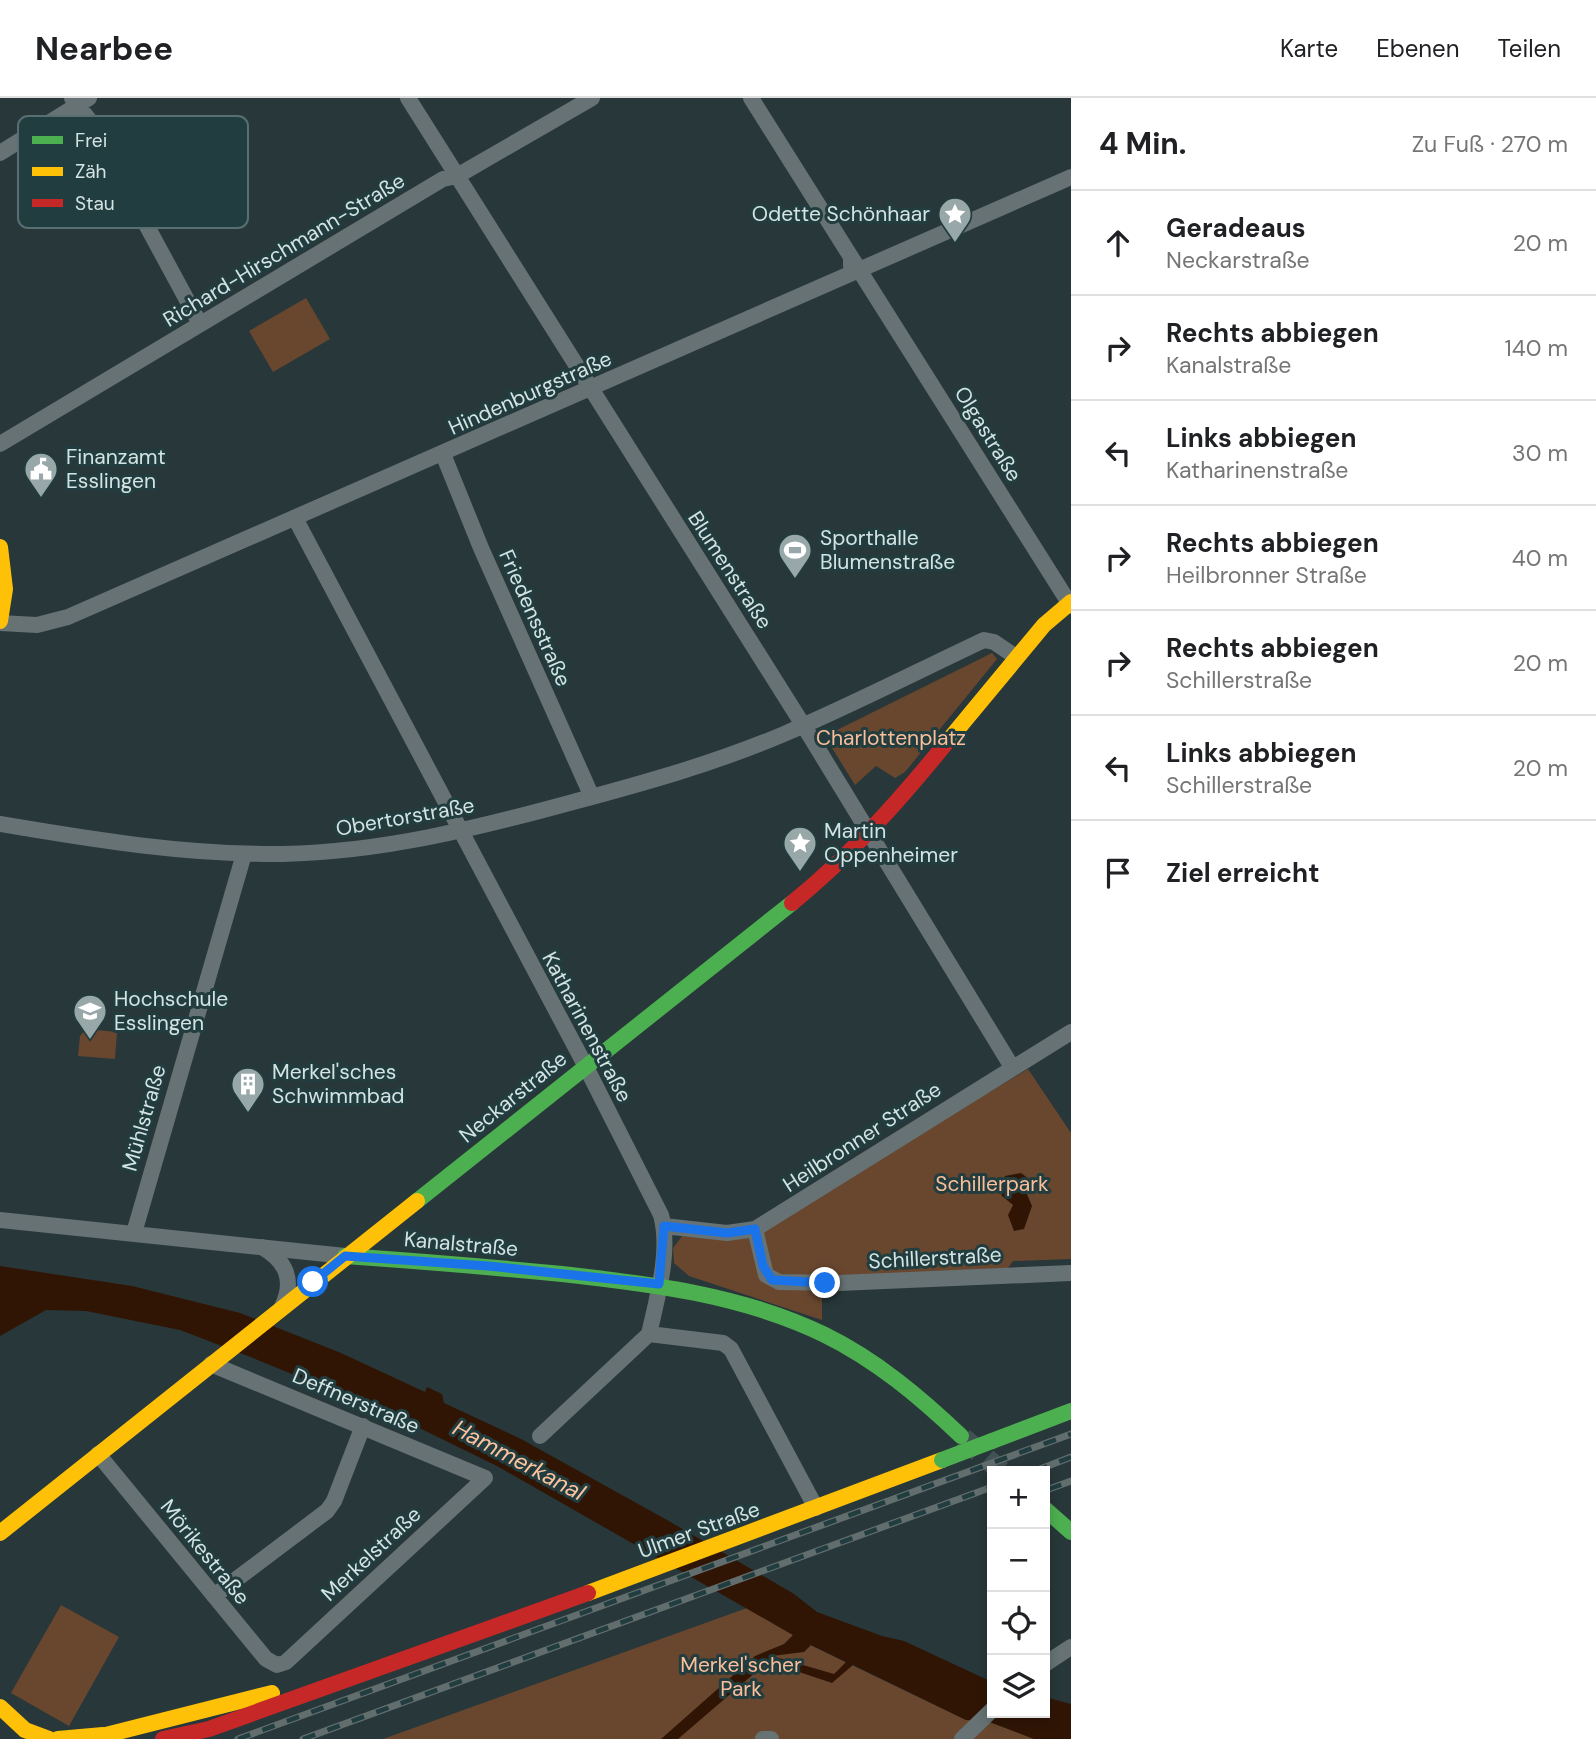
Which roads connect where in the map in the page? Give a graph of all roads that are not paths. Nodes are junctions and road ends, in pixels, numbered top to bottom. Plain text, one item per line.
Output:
1 (408, 98) edge
2 (592, 98) edge
3 (751, 98) edge
4 (79, 100) edge
5 (55, 116) edge
6 (87, 116) edge
7 (18, 141) edge
8 (0, 153) edge
9 (457, 176) junction
10 (1071, 177) edge
11 (149, 228) edge
12 (876, 262) junction
13 (851, 268) junction
14 (869, 285) junction
15 (201, 324) junction
16 (591, 388) junction
17 (0, 444) edge
18 (443, 454) junction
19 (295, 518) junction
20 (0, 547) edge
21 (1070, 604) edge
22 (0, 622) edge
23 (1016, 657) junction
24 (803, 725) junction
25 (592, 797) junction
26 (0, 824) edge
27 (459, 831) junction
28 (870, 834) junction
29 (244, 854) junction
30 (1071, 1032) edge
31 (585, 1065) junction
32 (1012, 1067) junction
33 (0, 1220) edge
34 (664, 1226) junction
35 (755, 1229) junction
36 (134, 1233) junction
37 (260, 1245) junction
38 (345, 1256) junction
39 (1071, 1273) edge
40 (659, 1284) junction
41 (282, 1307) junction
42 (649, 1334) junction
43 (214, 1362) junction
44 (1071, 1411) edge
45 (363, 1426) junction
46 (540, 1436) dead end
47 (961, 1436) tunnel mouth
48 (98, 1454) junction
49 (485, 1478) joint
50 (816, 1508) junction
51 (1050, 1513) edge
52 (1071, 1532) edge
53 (0, 1533) edge
54 (214, 1596) junction
55 (1071, 1647) edge
56 (1050, 1661) edge
57 (286, 1662) joint
58 (339, 1681) junction
59 (0, 1707) edge
60 (0, 1712) edge
61 (987, 1715) edge
62 (209, 1729) junction
63 (967, 1734) edge
64 (97, 1737) edge
65 (14, 1739) edge
66 (49, 1739) edge
67 (58, 1739) edge
68 (163, 1739) edge
69 (187, 1739) edge
70 (763, 1739) edge
71 (771, 1739) edge

1 - 9 street, Blumenstraße
2 - 9 street, Richard-Hirschmann-Straße
3 - 13 street, Olgastraße
4 - 5 street
4 - 6 street
7 - 8 street
9 - 15 street, Richard-Hirschmann-Straße
9 - 16 street, Blumenstraße
10 - 12 street, Hindenburgstraße
11 - 15 street
12 - 13 street, Hindenburgstraße
12 - 14 street
13 - 14 street, Olgastraße
13 - 16 street, Hindenburgstraße
14 - 21 street, Olgastraße
15 - 17 street, Richard-Hirschmann-Straße
16 - 18 street, Hindenburgstraße
16 - 24 street, Blumenstraße
18 - 19 street, Hindenburgstraße
18 - 25 street, Friedensstraße
19 - 22 street, Hindenburgstraße
19 - 27 street, Katharinenstraße
20 - 22 street
21 - 23 street, Neckarstraße
23 - 24 street, Obertorstraße
23 - 28 street, Neckarstraße
24 - 25 street, Obertorstraße
24 - 28 street, Blumenstraße
25 - 27 street, Obertorstraße
26 - 29 street, Obertorstraße
27 - 29 street, Obertorstraße
27 - 31 street, Katharinenstraße
28 - 31 street, Neckarstraße
28 - 32 street, Blumenstraße
29 - 36 street, Mühlstraße
30 - 32 street, Heilbronner Straße
31 - 34 street, Katharinenstraße
31 - 38 street, Neckarstraße
32 - 35 street, Heilbronner Straße
33 - 36 street, Kanalstraße
34 - 35 street, Heilbronner Straße
34 - 40 street
35 - 39 street, Schillerstraße
36 - 37 street, Kanalstraße
37 - 38 street, Kanalstraße
37 - 41 street
38 - 40 street, Kanalstraße
38 - 41 street, Neckarstraße
40 - 42 street
40 - 47 street, Kanalstraße
41 - 43 street, Neckarstraße
42 - 46 street
42 - 50 street
43 - 45 street, Deffnerstraße
43 - 48 street, Neckarstraße
44 - 50 street, Ulmer Straße, bridge
45 - 49 street, Deffnerstraße
45 - 54 street
48 - 53 street, Neckarstraße
48 - 54 street, Mörikestraße
49 - 57 street, Merkelstraße
50 - 58 street, Ulmer Straße
51 - 52 street
54 - 57 street, Mörikestraße
55 - 56 street
58 - 62 street, Ulmer Straße
58 - 64 street, Ulmer Straße
59 - 66 street
60 - 65 street
61 - 63 street
62 - 68 street, Ulmer Straße
62 - 69 street
64 - 67 street, Ulmer Straße
70 - 71 street

